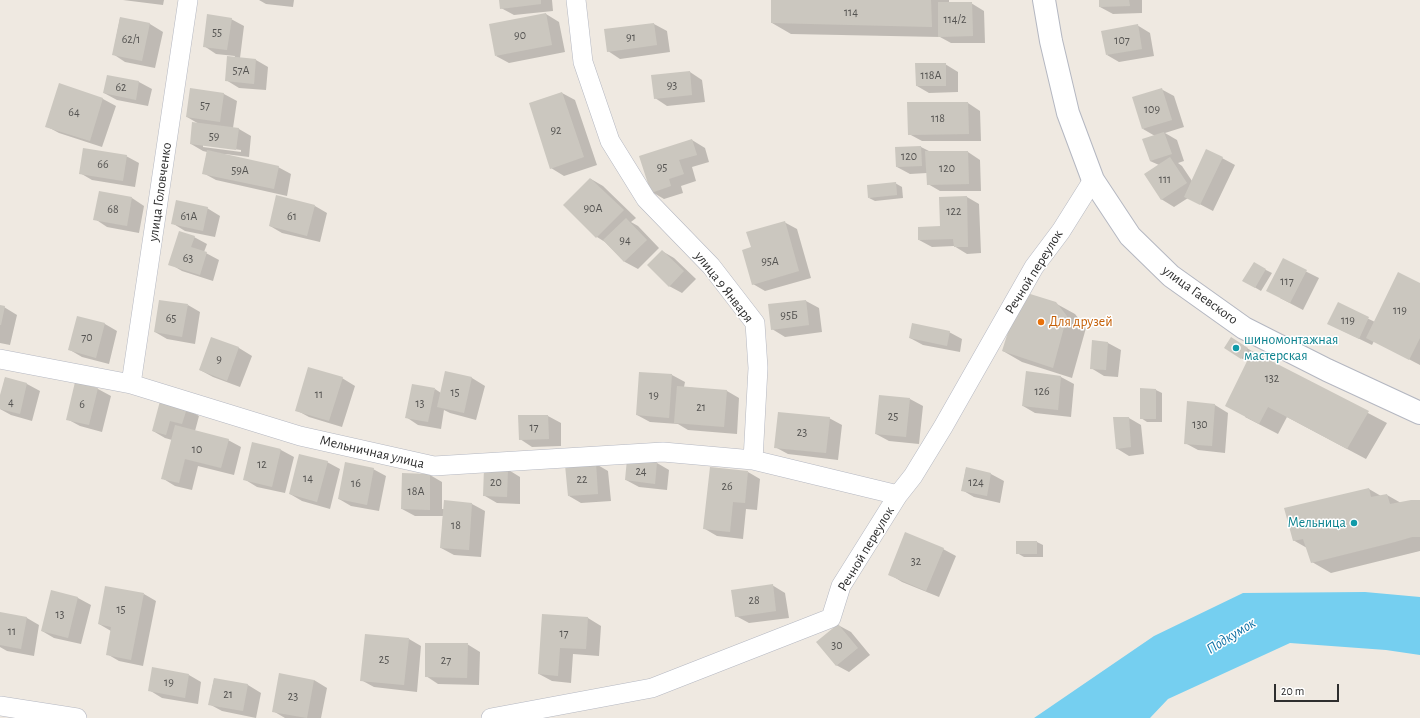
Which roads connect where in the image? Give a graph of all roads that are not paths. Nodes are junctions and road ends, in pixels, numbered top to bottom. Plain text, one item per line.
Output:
1 (188, 0) edge
2 (576, 0) edge
3 (1044, 0) edge
4 (1094, 180) junction
5 (0, 359) edge
6 (131, 384) junction
7 (1420, 413) edge
8 (754, 460) junction
9 (898, 495) junction
10 (0, 706) edge
11 (77, 718) edge
12 (491, 718) edge

1 - 6 street, улица Головченко
2 - 8 street, улица 9 Января
3 - 4 main road, улица Гаевского
4 - 7 main road, улица Гаевского
4 - 9 street, Речной переулок
5 - 6 street, Мельничная улица
6 - 8 street, Мельничная улица
8 - 9 street
9 - 12 street, Речной переулок
10 - 11 street

